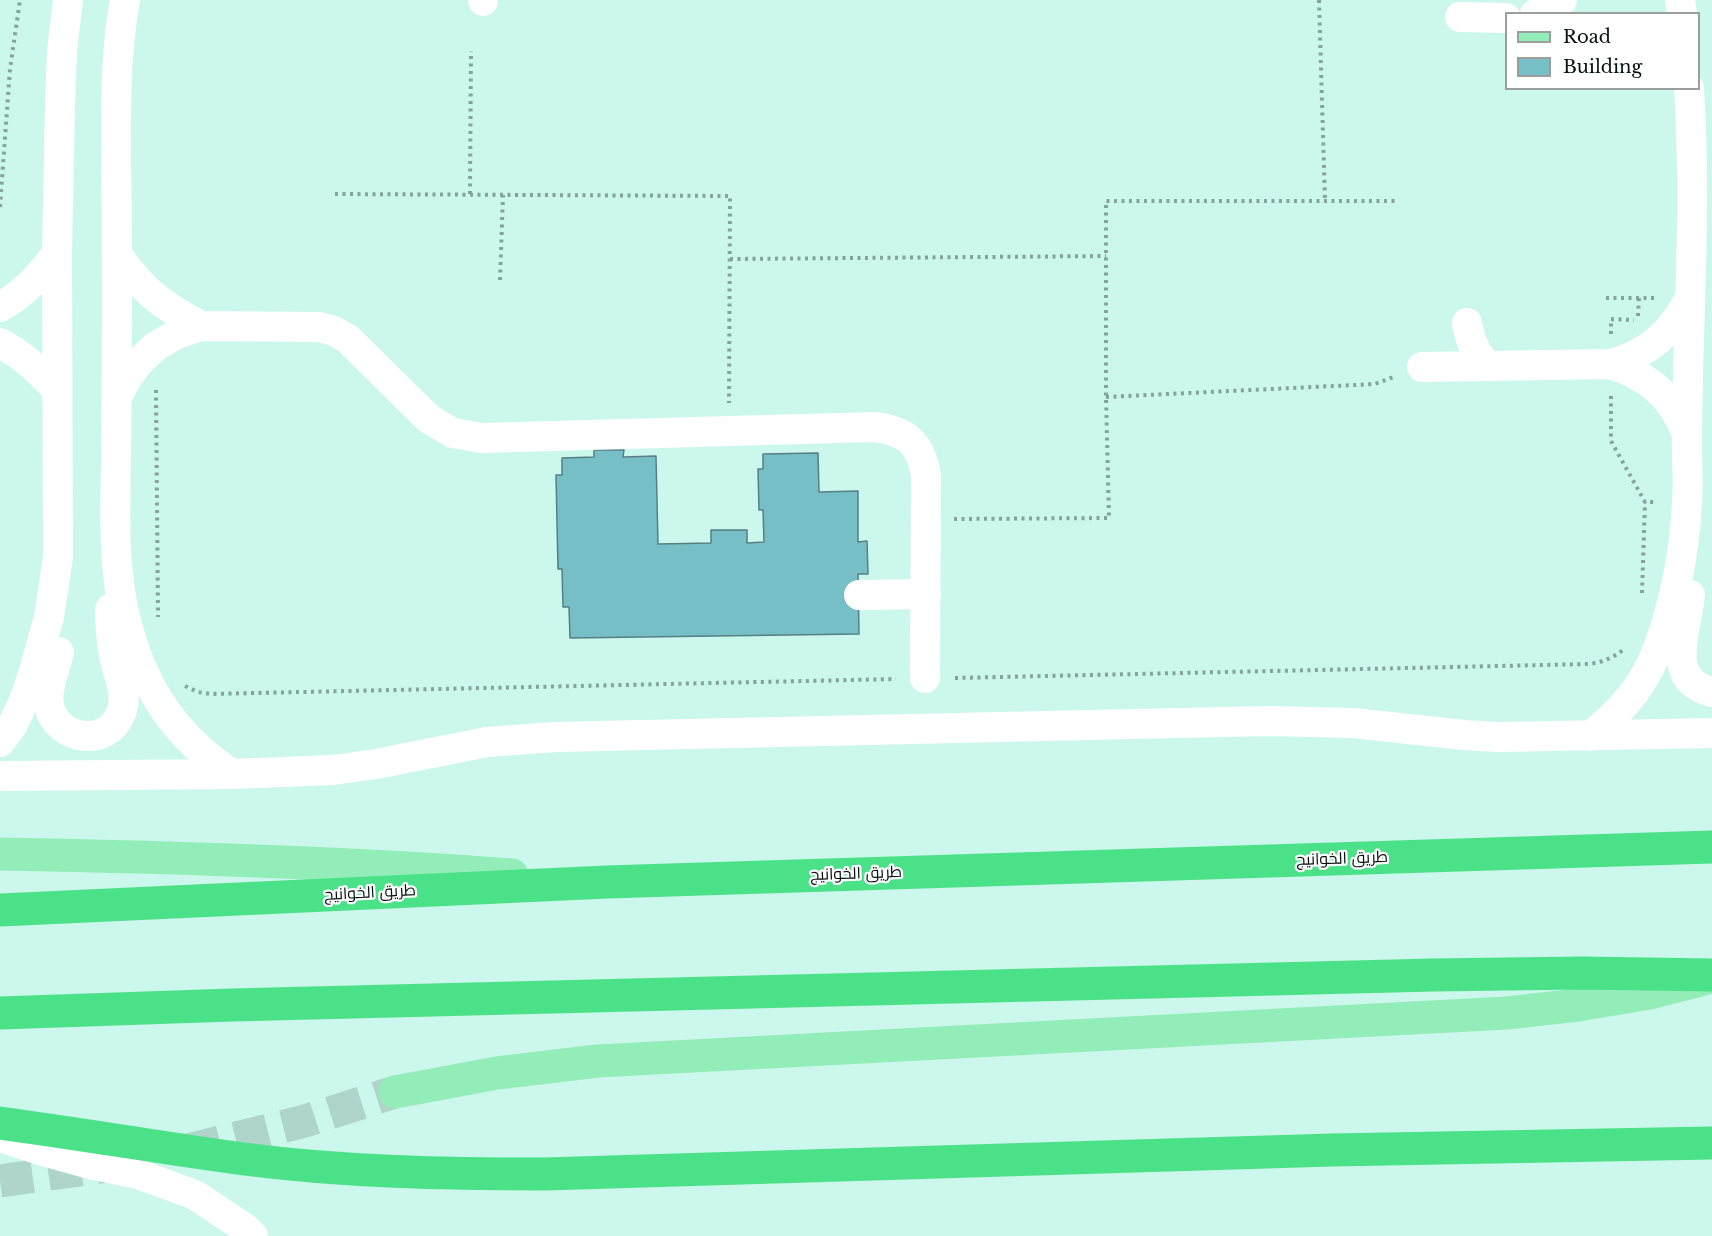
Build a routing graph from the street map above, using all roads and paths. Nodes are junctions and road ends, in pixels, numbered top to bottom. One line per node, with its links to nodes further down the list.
1 (20, 0): 16 (path)
2 (68, 0): 17 (street)
3 (125, 0): 18 (street)
4 (1319, 0): 14 (path)
5 (1562, 0): 6 (street)
6 (1539, 12)
7 (1460, 17): 8 (street)
8 (1505, 18)
9 (471, 51): 12 (path)
10 (1689, 90): 24 (street)
11 (335, 194): 12 (path)
12 (470, 194): 13 (path)
13 (502, 195): 20 (path); 21 (path)
14 (1325, 201): 15 (path); 19 (path)
15 (1396, 201)
16 (0, 207)
17 (57, 253): 25 (street); 33 (street)
18 (117, 254): 27 (street); 34 (street)
19 (1106, 256): 20 (path); 35 (path)
20 (730, 259): 36 (path)
21 (500, 280)
22 (1606, 298): 23 (path)
23 (1639, 298): 24 (path); 30 (path)
24 (1690, 298): 30 (street); 37 (street)
25 (0, 307)
26 (1467, 323): 31 (street)
27 (201, 326): 29 (street); 36 (street)
28 (0, 343): 33 (street)
29 (156, 346): 34 (street); 46 (path)
30 (1611, 364): 31 (street); 37 (street); 38 (path)
31 (1488, 366): 32 (street)
32 (1422, 367): 35 (path)
33 (57, 390): 41 (street)
34 (117, 397): 42 (street)
35 (1106, 397): 40 (path)
36 (729, 431): 40 (street)
37 (1687, 434): 39 (street)
38 (1645, 502): 39 (path); 43 (path)
39 (1687, 503): 50 (street); 52 (street)
40 (926, 519): 44 (street)
41 (58, 557): 42 (street); 53 (street)
42 (115, 557): 54 (street)
43 (1642, 601)
44 (926, 603): 45 (street); 48 (street)
45 (859, 604)
46 (158, 627)
47 (1627, 647): 48 (path)
48 (925, 678): 49 (path)
49 (181, 684)
50 (1712, 692)
51 (1712, 733): 52 (street)
52 (1590, 736): 54 (street)
53 (0, 742)
54 (232, 774): 55 (street)
55 (0, 776)
56 (1712, 847): 58 (highway, طريق الخوانيج)
57 (0, 854): 58 (main road)
58 (607, 882): 59 (highway, طريق الخوانيج)
59 (0, 910)
60 (1712, 976): 61 (highway); 62 (main road)
61 (0, 1013)
62 (395, 1092)
63 (0, 1123): 65 (highway)
64 (0, 1137): 66 (street)
65 (1712, 1143)
66 (253, 1236)

